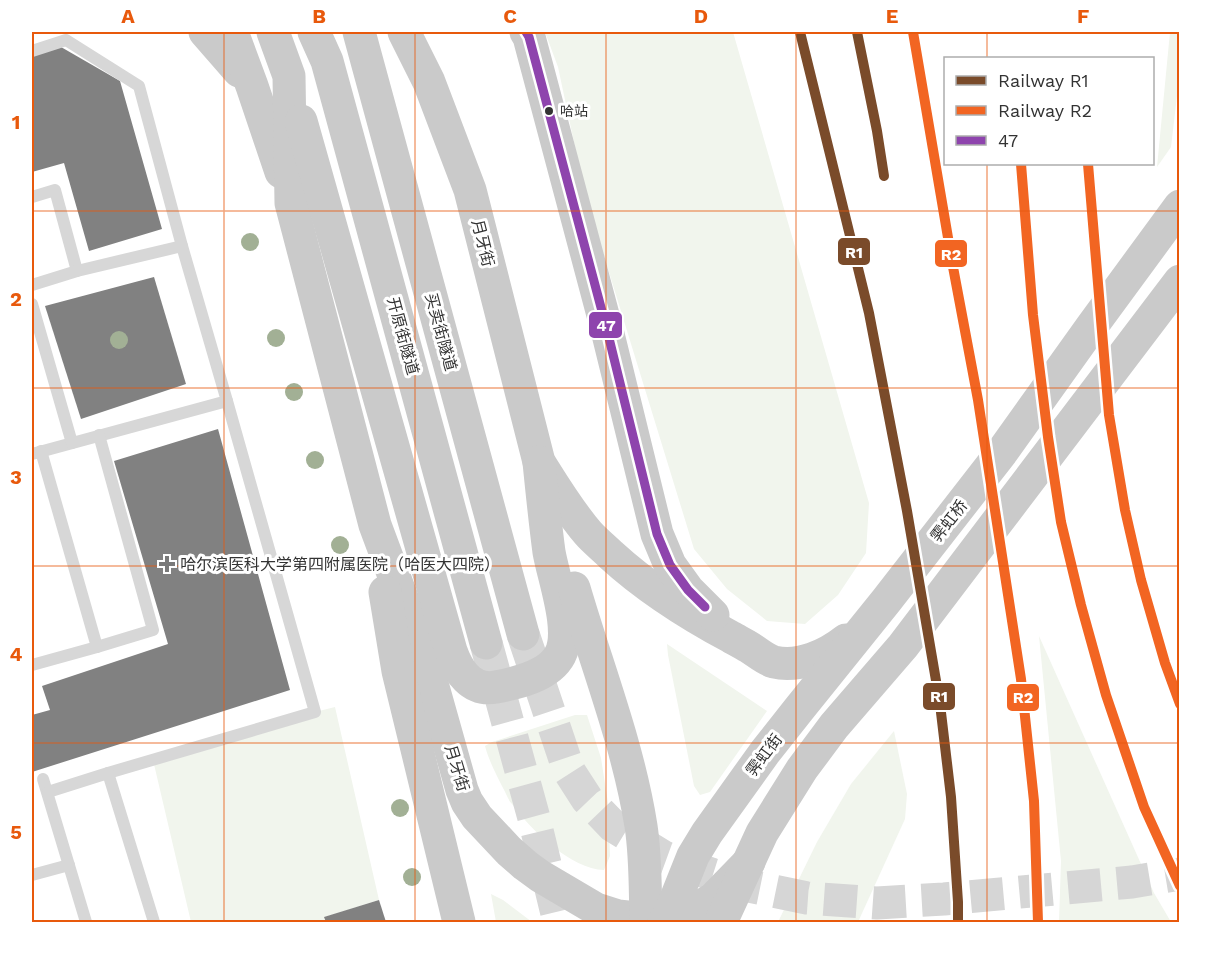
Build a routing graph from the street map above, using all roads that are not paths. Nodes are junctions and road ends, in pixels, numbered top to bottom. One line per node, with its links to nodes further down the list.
1 (205, 32): 10 (main road)
2 (232, 32): 10 (main road, 月牙街)
3 (273, 32): 9 (main road, 月牙街)
4 (314, 32): 27 (main road, 开原街隧道)
5 (359, 32): 26 (main road, 买卖街隧道)
6 (404, 32): 23 (main road, 月牙街)
7 (526, 32): 28 (main road)
8 (32, 51): 14 (lane)
9 (289, 76): 12 (main road, 月牙街); 23 (main road)
10 (252, 86): 12 (main road, 月牙街)
11 (32, 197): 15 (lane)
12 (291, 203): 24 (main road, 月牙街)
13 (1179, 206): 25 (main road, 霁虹桥)
14 (182, 246): 15 (lane); 19 (lane)
15 (77, 271): 17 (lane)
16 (1179, 281): 34 (main road)
17 (32, 285)
18 (32, 304): 21 (lane)
19 (227, 401): 20 (lane); 31 (lane)
20 (99, 435): 21 (lane); 29 (lane)
21 (72, 443): 22 (lane)
22 (36, 453): 29 (lane)
23 (539, 462): 28 (main road, 月牙街); 37 (main road, 月牙街)
24 (375, 525): 37 (main road, 月牙街); 40 (main road, 月牙街)
25 (876, 613): 28 (main road, 月牙街); 37 (main road, 霁虹街)
26 (523, 634)
27 (486, 643)
28 (748, 646)
29 (97, 647): 30 (lane)
30 (32, 665)
31 (108, 773): 33 (lane); 39 (lane)
32 (43, 779): 33 (lane)
33 (48, 792): 35 (lane)
34 (749, 862): 37 (main road, 月牙街); 41 (main road)
35 (69, 865): 36 (lane); 38 (lane)
36 (32, 875)
37 (655, 921)
38 (86, 922)
39 (154, 922)
40 (459, 922)
41 (722, 922)

